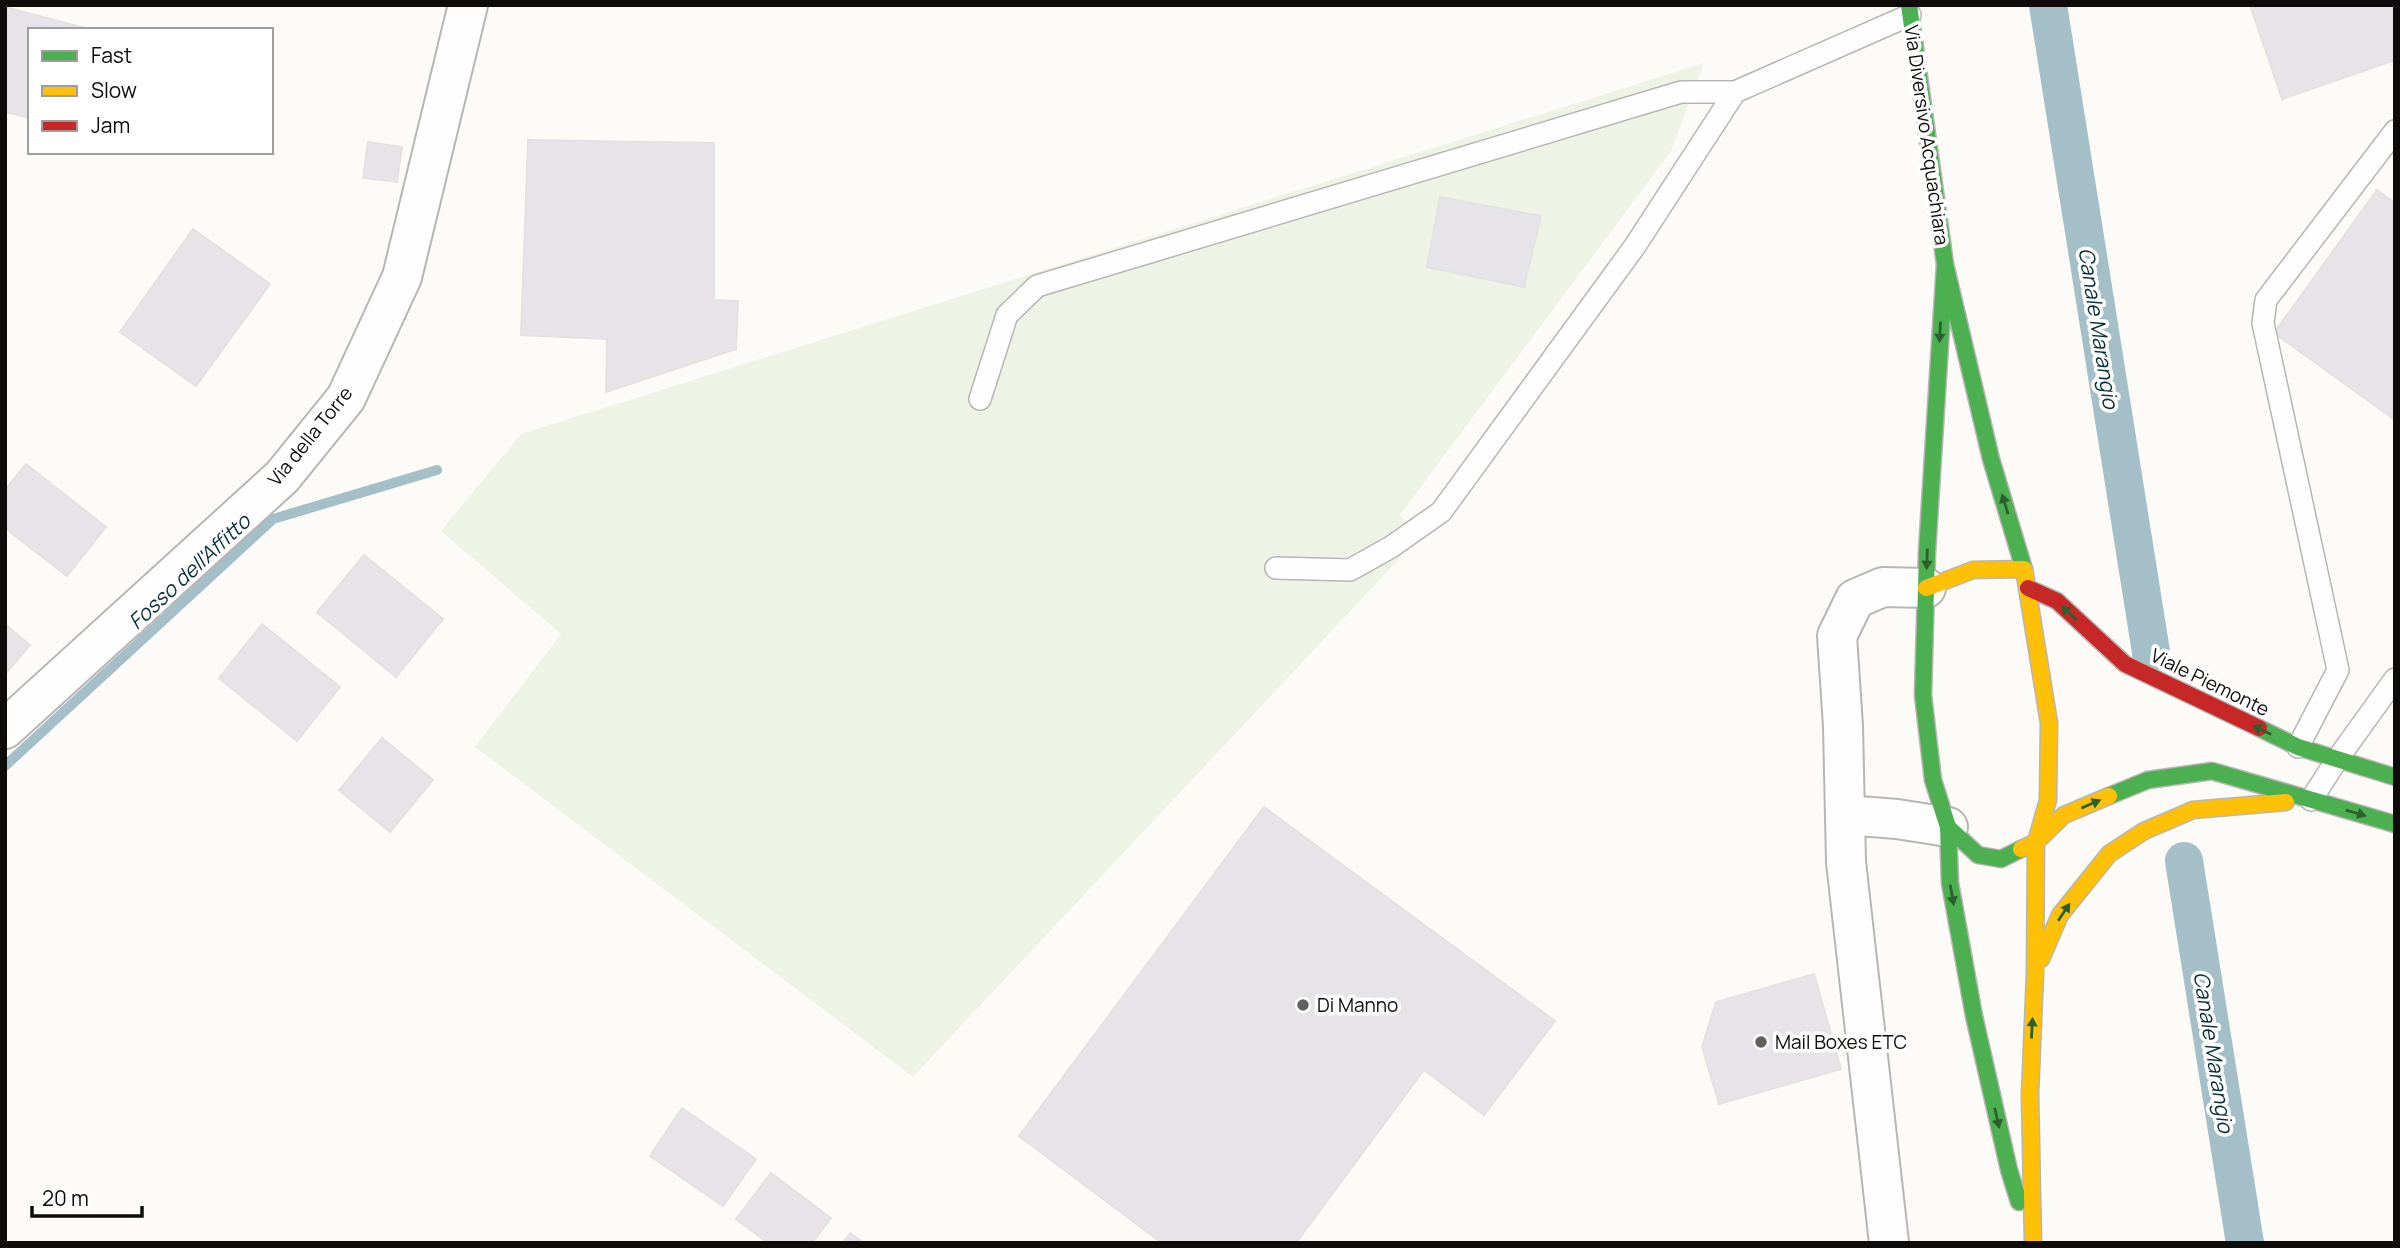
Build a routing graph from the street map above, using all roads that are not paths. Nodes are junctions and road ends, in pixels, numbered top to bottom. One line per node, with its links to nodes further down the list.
1 (468, 5): 12 (street, Via della Torre)
2 (1909, 10): 3 (lane); 5 (main road, Via Diversivo Acquachiara)
3 (1735, 92): 6 (lane); 7 (lane)
4 (2395, 131): 13 (lane)
5 (1945, 264): 8 (main road, one-way to 5); 10 (main road, one-way to 10)
6 (980, 399)
7 (1276, 568)
8 (2024, 569): 9 (main road); 10 (main road)
9 (2028, 588): 13 (main road, Viale Piemonte, one-way to 9); 20 (main road)
10 (1926, 589): 17 (street); 19 (main road)
11 (2395, 679): 14 (lane)
12 (5, 729)
13 (2298, 747): 14 (main road, Viale Piemonte)
14 (2336, 761): 15 (main road, Viale Piemonte); 16 (lane)
15 (2395, 777)
16 (2311, 800): 18 (main road, one-way to 18); 20 (main road, one-way to 16); 21 (main road, one-way to 16)
17 (1846, 815): 19 (street); 22 (street)
18 (2395, 824)
19 (1948, 827): 20 (main road); 23 (main road, one-way to 23)
20 (2036, 842): 21 (main road)
21 (2035, 974): 23 (main road, one-way to 21)
22 (1889, 1243)
23 (2032, 1243)

